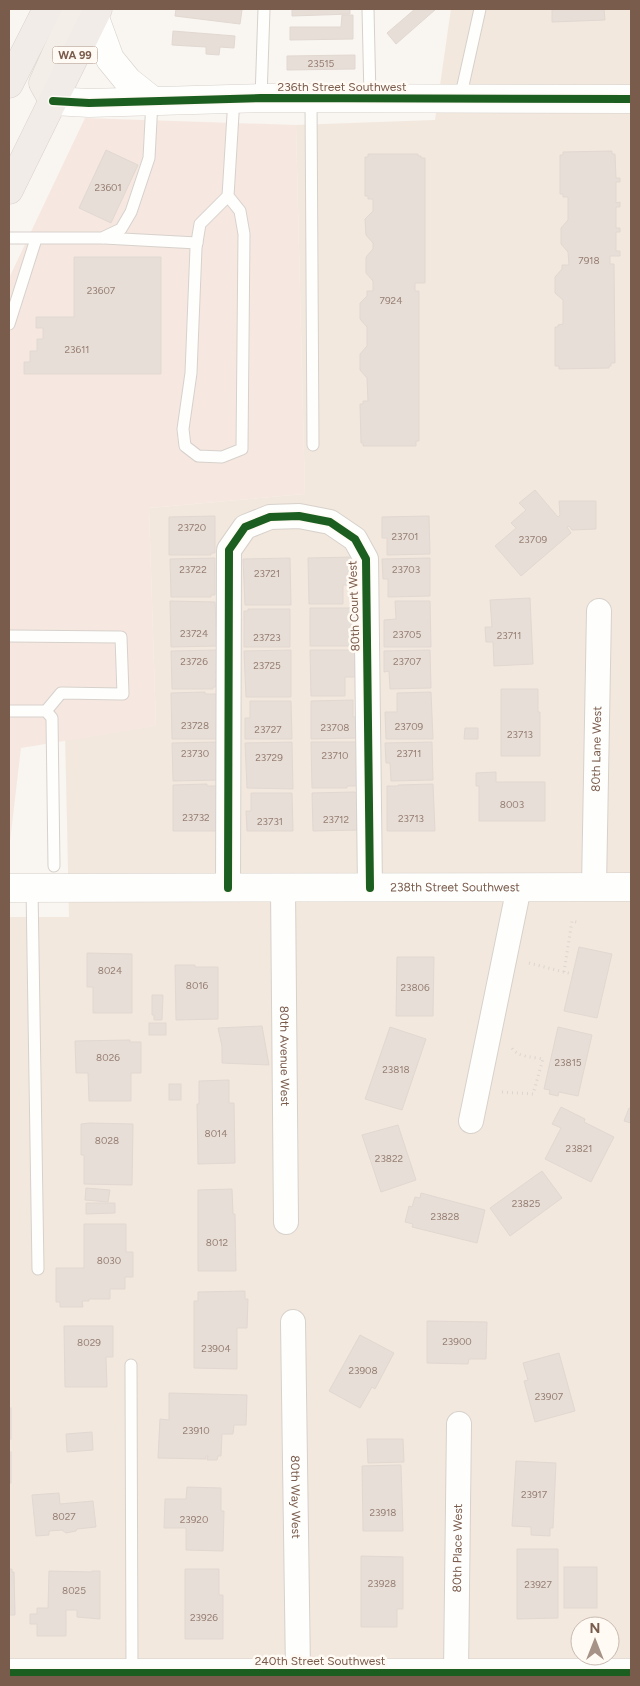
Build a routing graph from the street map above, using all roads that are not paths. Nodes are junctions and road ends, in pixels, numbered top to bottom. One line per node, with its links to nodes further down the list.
1 (47, 9): 6 (highway)
2 (264, 9): 9 (lane)
3 (368, 9): 11 (lane)
4 (480, 9): 12 (lane)
5 (89, 11): 14 (street); 15 (highway, WA 99)
6 (15, 66): 7 (highway)
7 (9, 84)
8 (234, 98): 9 (street, 236th Street Southwest); 14 (street, 236th Street Southwest); 17 (lane)
9 (261, 98): 10 (street, 236th Street Southwest)
10 (311, 98): 11 (street, 236th Street Southwest); 23 (lane)
11 (370, 98): 12 (street, 236th Street Southwest)
12 (460, 99): 13 (street, 236th Street Southwest)
13 (631, 99)
14 (152, 100): 15 (street, 236th Street Southwest); 19 (lane)
15 (53, 101): 16 (highway, WA 99)
16 (9, 190)
17 (228, 196): 21 (lane); 21 (lane)
18 (9, 238): 20 (lane)
19 (102, 238): 20 (lane); 21 (lane)
20 (36, 239): 22 (lane)
21 (197, 243)
22 (9, 324)
23 (313, 445)
24 (599, 611): 30 (street, 80th Lane West)
25 (9, 636): 27 (lane)
26 (9, 711): 27 (lane)
27 (46, 711): 28 (lane)
28 (54, 866)
29 (519, 887): 30 (street, 238th Street Southwest); 35 (street, 238th Street Southwest); 36 (street)
30 (594, 887): 31 (street, 238th Street Southwest)
31 (631, 887)
32 (20, 888): 33 (street, 238th Street Southwest); 38 (lane)
33 (228, 888): 34 (street, 238th Street Southwest); 35 (street, 80th Court West)
34 (283, 888): 35 (street, 238th Street Southwest); 37 (street, 80th Avenue West)
35 (370, 888)
36 (471, 1122)
37 (286, 1222)
38 (38, 1269)
39 (293, 1322): 42 (street, 80th Way West)
40 (131, 1365): 45 (lane)
41 (459, 1424): 43 (street, 80th Place West)
42 (298, 1672): 45 (street, 240th Street Southwest); 47 (street, 240th Street Southwest)
43 (456, 1672): 46 (street, 240th Street Southwest); 47 (street, 240th Street Southwest)
44 (9, 1673): 45 (street, 240th Street Southwest)
45 (132, 1673)
46 (631, 1673)
47 (373, 1675)

